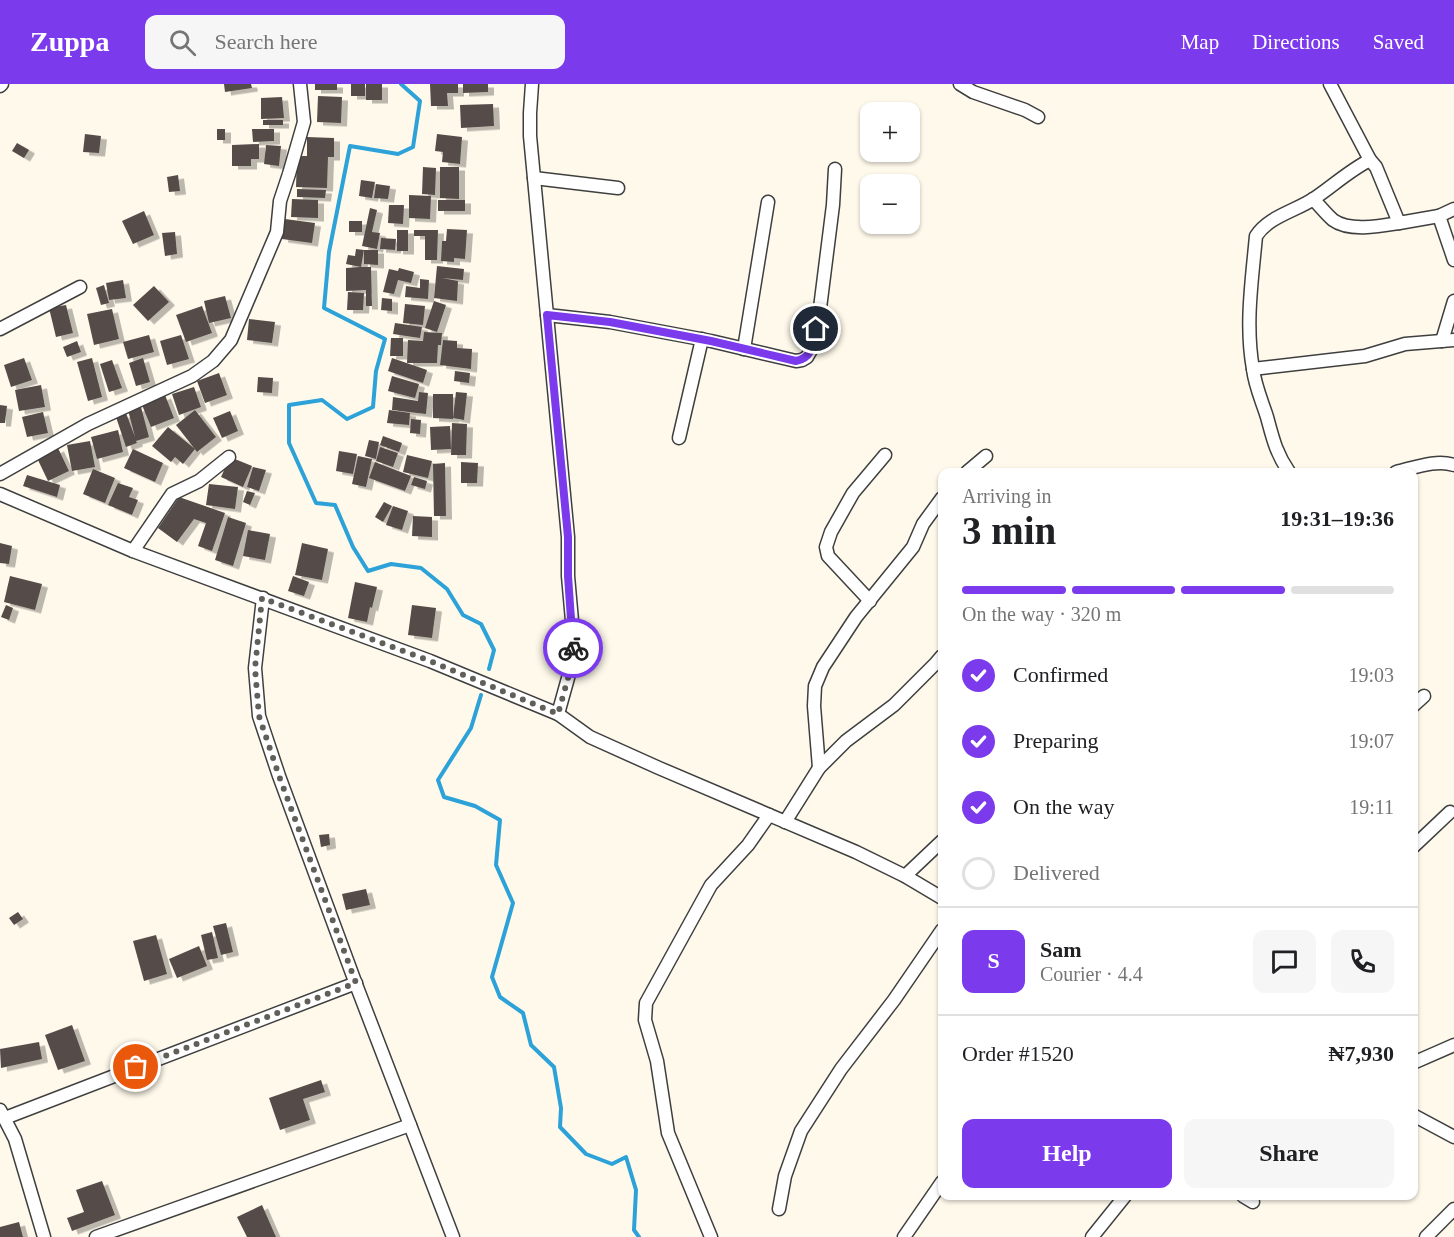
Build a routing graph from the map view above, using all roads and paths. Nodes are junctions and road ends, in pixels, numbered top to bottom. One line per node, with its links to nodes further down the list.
1 (300, 84): 32 (street)
2 (532, 84): 8 (street)
3 (960, 84): 5 (street)
4 (1330, 84): 6 (street)
5 (1038, 117)
6 (1370, 160): 10 (street); 14 (street)
7 (835, 169): 22 (street)
8 (534, 178): 9 (street); 18 (street)
9 (618, 188)
10 (1313, 199): 14 (street); 23 (street)
11 (768, 202): 22 (street)
12 (1454, 209): 13 (street)
13 (1439, 216): 14 (street); 15 (street)
14 (1399, 223)
15 (1454, 260)
16 (80, 286): 19 (street)
17 (1454, 301): 21 (street)
18 (547, 315): 20 (street); 41 (street)
19 (0, 329)
20 (702, 339): 22 (street); 24 (street)
21 (1448, 341): 23 (street)
22 (744, 349)
23 (1252, 369): 30 (street)
24 (679, 438)
25 (885, 456): 37 (street)
26 (986, 456): 29 (street)
27 (229, 458): 35 (street)
28 (1454, 465): 31 (street)
29 (972, 468)
30 (1286, 468)
31 (1414, 468)
32 (0, 474)
33 (0, 494): 35 (street)
34 (938, 503): 37 (street)
35 (133, 550): 36 (street)
36 (262, 598): 41 (street); 51 (street)
37 (870, 601): 42 (street)
38 (938, 661): 42 (street)
39 (1424, 696): 40 (street)
40 (1418, 701)
41 (558, 714): 44 (street)
42 (819, 768): 45 (street)
43 (1450, 812): 46 (street)
44 (769, 815): 45 (street); 65 (street)
45 (785, 822): 48 (street)
46 (1418, 842)
47 (938, 845): 48 (street)
48 (904, 876): 49 (street)
49 (938, 896)
50 (938, 936): 60 (street)
51 (356, 983): 54 (street); 56 (street)
52 (1454, 1045): 53 (street)
53 (1418, 1061)
54 (2, 1114): 62 (street)
55 (1418, 1118): 57 (street)
56 (410, 1125): 63 (street); 64 (street)
57 (1454, 1137)
58 (938, 1188): 66 (street)
59 (1122, 1200): 67 (street)
60 (779, 1209)
61 (1454, 1209): 68 (street)
62 (44, 1237)
63 (96, 1237)
64 (453, 1237)
65 (711, 1237)
66 (904, 1237)
67 (1092, 1237)
68 (1426, 1237)

